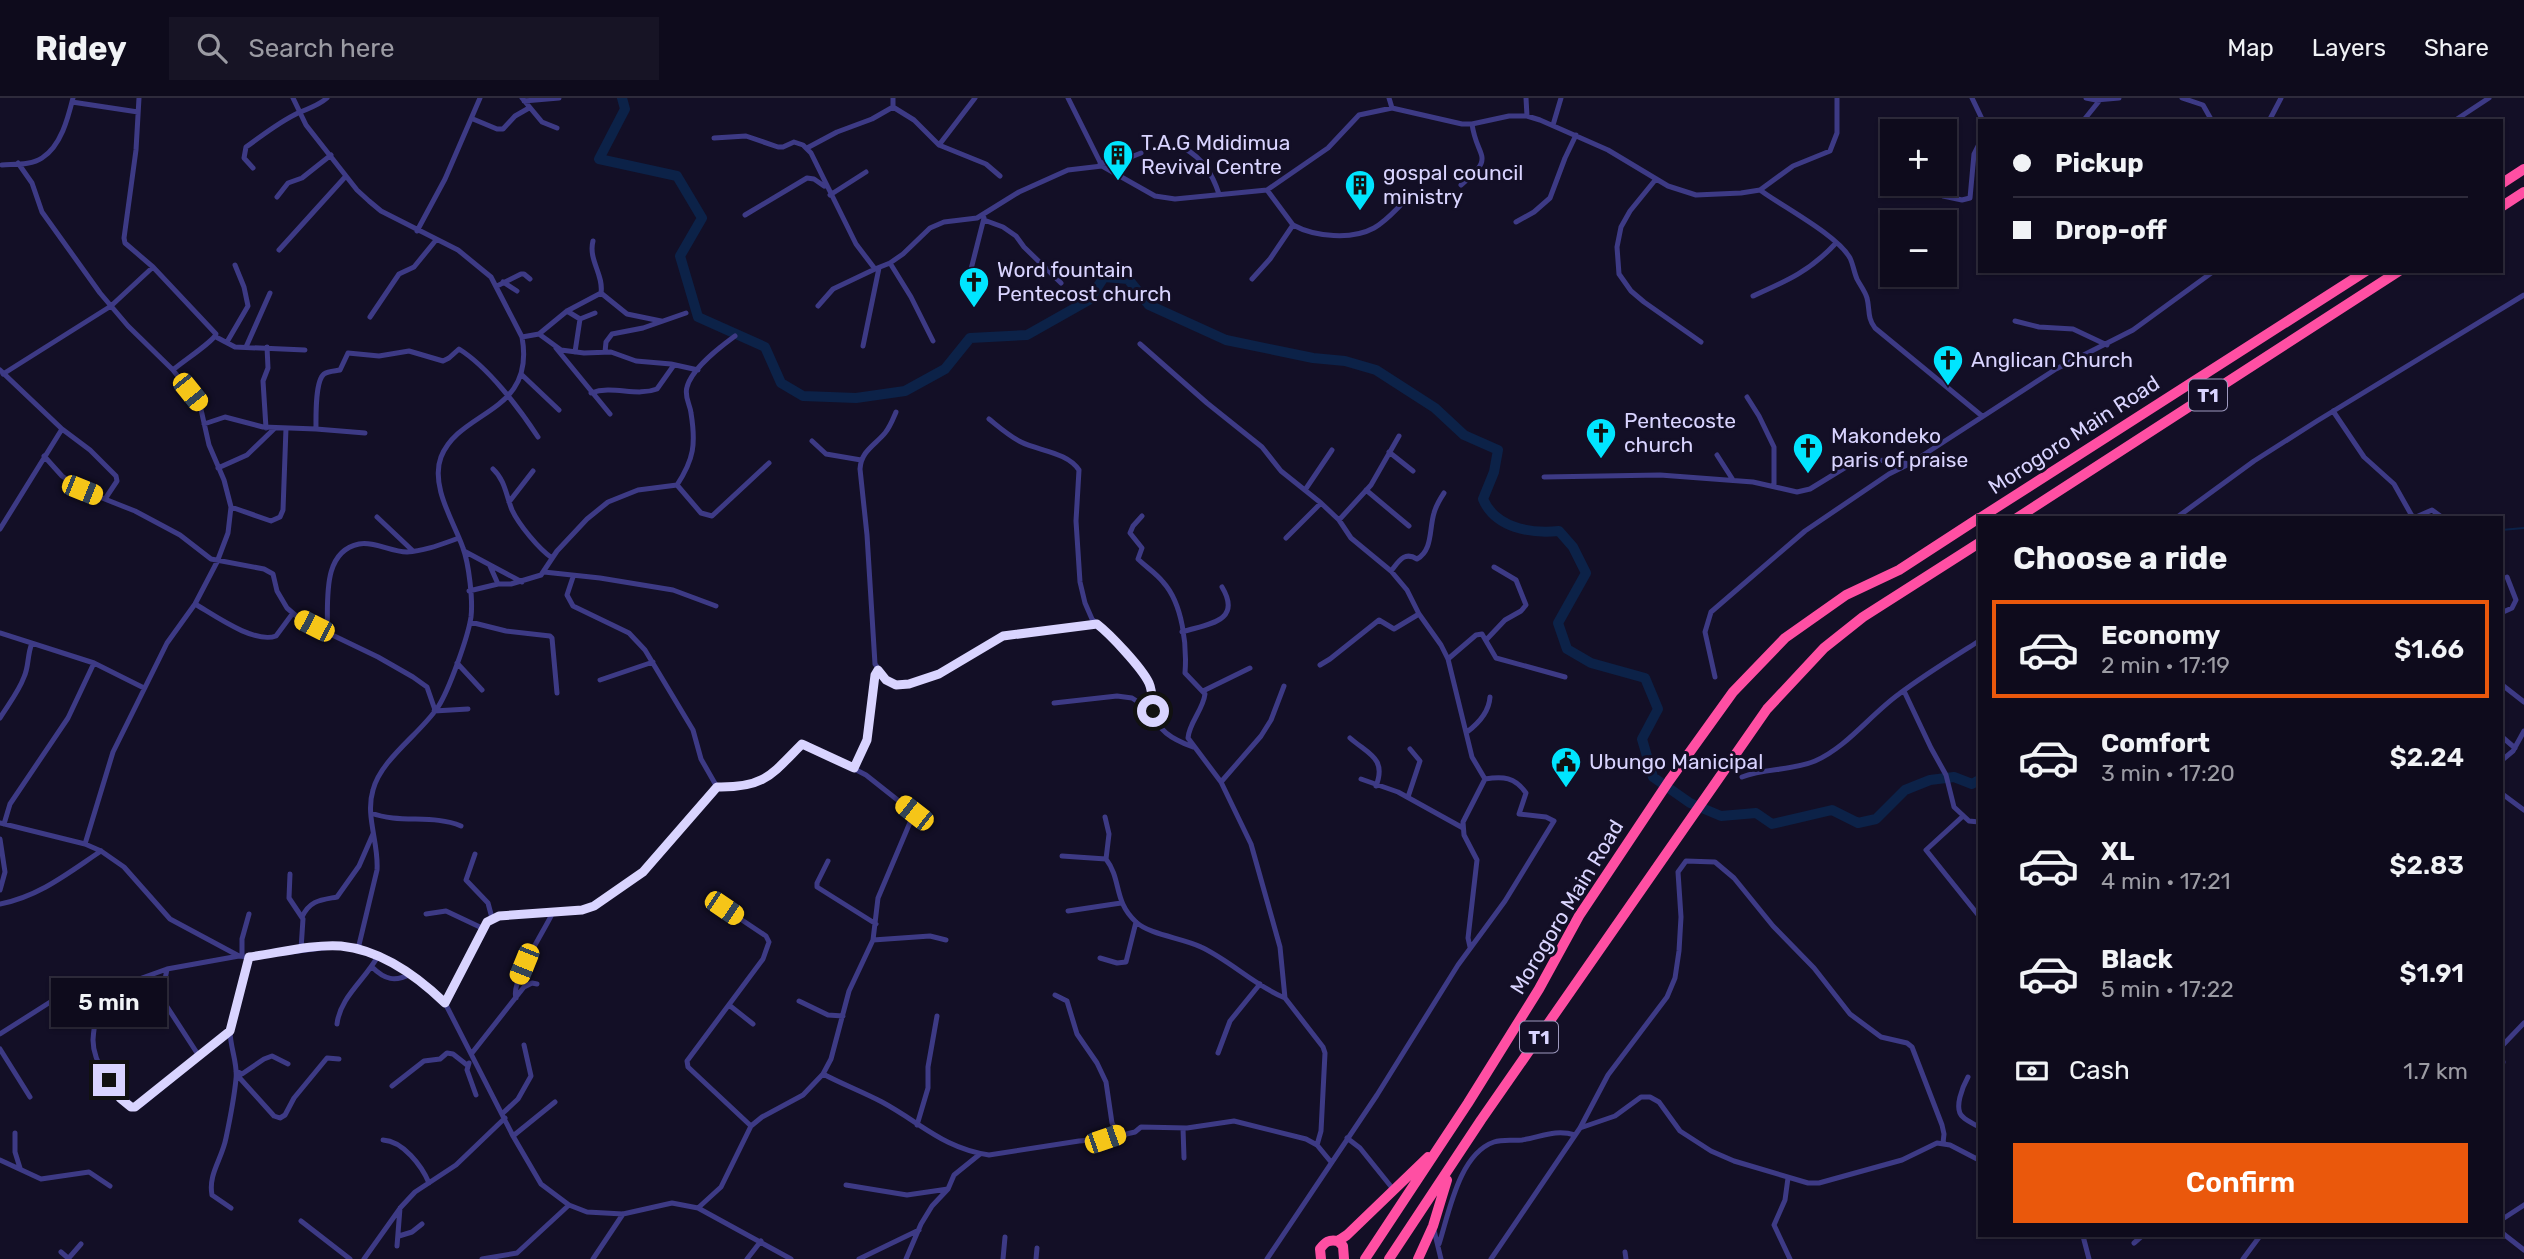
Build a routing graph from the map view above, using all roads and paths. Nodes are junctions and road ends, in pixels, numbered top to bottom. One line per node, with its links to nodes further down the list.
1 (139, 98): 25 (street)
2 (293, 98): 26 (street)
3 (327, 98): 26 (street)
4 (480, 98): 28 (street)
5 (559, 98): 19 (street)
6 (893, 98): 22 (street)
7 (975, 98): 39 (street)
8 (1068, 98): 47 (street)
9 (1389, 98): 24 (street)
10 (1525, 98): 27 (street)
11 (1561, 98): 35 (street)
12 (1837, 98): 58 (street)
13 (1972, 98): 29 (street)
14 (2086, 98): 21 (street)
15 (2116, 98): 21 (street)
16 (2182, 98): 31 (street)
17 (2281, 98): 32 (street)
18 (2489, 98): 33 (street)
19 (523, 99): 23 (street)
20 (72, 100): 25 (street); 45 (street)
21 (2100, 100): 30 (street)
22 (893, 107): 39 (street); 41 (street)
23 (529, 108): 28 (street); 36 (street)
24 (1392, 108): 34 (street); 57 (street)
25 (138, 112): 77 (street)
26 (299, 112): 44 (street); 48 (street)
27 (1527, 116): 34 (street); 35 (street)
28 (473, 119): 70 (street)
29 (1982, 119)
30 (2085, 119)
31 (2211, 119)
32 (2270, 119)
33 (2457, 119)
34 (1472, 124): 55 (street)
35 (1553, 125): 37 (street)
36 (557, 128)
37 (1576, 135): 53 (street); 68 (street)
38 (714, 138): 41 (street)
39 (939, 145): 52 (street)
40 (1978, 146): 62 (street)
41 (807, 148): 56 (street)
42 (1184, 148): 60 (street)
43 (1141, 153): 47 (street)
44 (331, 155): 51 (street); 63 (street)
45 (18, 163): 46 (street); 92 (street)
46 (2, 165)
47 (1101, 165): 60 (street); 67 (street)
48 (253, 168)
49 (2524, 169): 54 (highway)
50 (866, 172): 61 (street)
51 (346, 176): 70 (street); 74 (street)
52 (1000, 176)
53 (1656, 179): 58 (street); 107 (street)
54 (2503, 183)
55 (1461, 185)
56 (826, 187): 61 (street); 66 (street)
57 (1267, 190): 60 (street); 69 (street)
58 (1760, 190): 73 (street)
59 (2524, 192): 65 (highway)
60 (1219, 194)
61 (830, 195): 78 (street)
62 (1943, 196)
63 (277, 197)
64 (1408, 198): 69 (street)
65 (2503, 206)
66 (745, 215)
67 (984, 217): 75 (street); 84 (street); 86 (street)
68 (1516, 222)
69 (1293, 225): 83 (street)
70 (417, 230): 71 (street)
71 (436, 240): 85 (street); 97 (street)
72 (593, 241): 89 (street)
73 (1836, 243): 91 (street); 129 (street)
74 (279, 250)
75 (890, 263): 78 (street); 105 (street)
76 (235, 265): 106 (street)
77 (153, 267): 92 (street); 103 (street)
78 (877, 269): 93 (street); 110 (street)
79 (2211, 273): 109 (street)
80 (2363, 273): 164 (highway, Morogoro Main Road / T1)
81 (2396, 273): 165 (highway, Morogoro Main Road / T1)
82 (530, 279): 85 (street)
83 (1252, 279)
84 (1061, 283)
85 (500, 284): 87 (street); 104 (street)
86 (966, 289)
87 (517, 291)
88 (270, 293): 111 (street)
89 (601, 293): 94 (street); 99 (street)
90 (2524, 295): 126 (street)
91 (1753, 296)
92 (111, 306): 118 (street); 120 (street)
93 (818, 306)
94 (567, 311): 98 (street); 101 (street)
95 (595, 313): 98 (street)
96 (686, 313): 99 (street)
97 (370, 317)
98 (580, 319): 115 (street)
99 (661, 321): 116 (street)
100 (2015, 321): 109 (street)
101 (539, 334): 104 (street); 113 (street)
102 (735, 336): 119 (street)
103 (216, 337): 106 (street); 118 (street)
104 (522, 337): 121 (street)
105 (933, 341)
106 (227, 342): 111 (street)
107 (1701, 342)
108 (1140, 344): 156 (street)
109 (2107, 345): 129 (street)
110 (863, 346)
111 (246, 347): 112 (street)
112 (267, 347): 114 (street); 134 (street)
113 (556, 348): 115 (street); 122 (street)
114 (305, 350)
115 (575, 352): 116 (street)
116 (605, 352): 117 (street)
117 (674, 365): 119 (street); 122 (street)
118 (173, 370): 131 (street)
119 (698, 370): 154 (street)
120 (1, 372): 133 (street)
121 (521, 374): 123 (street); 125 (street)
122 (591, 393): 128 (street)
123 (507, 397): 135 (street); 138 (street); 175 (street)
124 (1747, 397): 155 (street)
125 (559, 410)
126 (2333, 411): 166 (street); 167 (street)
127 (896, 412): 145 (street)
128 (610, 414)
129 (1983, 416): 147 (street)
130 (989, 419): 200 (street)
131 (204, 424): 134 (street); 148 (street)
132 (286, 428): 134 (street); 135 (street); 140 (street)
133 (62, 429): 144 (street); 159 (street)
134 (271, 429): 140 (street); 148 (street)
135 (316, 429): 136 (street)
136 (365, 433)
137 (1399, 436): 142 (street)
138 (538, 437)
139 (812, 441): 145 (street)
140 (286, 443): 162 (street)
141 (1332, 450): 156 (street)
142 (1390, 452): 151 (street); 157 (street)
143 (1717, 455): 153 (street)
144 (44, 456): 159 (street); 174 (street)
145 (861, 460): 213 (street)
146 (769, 463): 154 (street)
147 (1908, 464): 155 (street); 215 (street)
148 (218, 468): 162 (street)
149 (493, 469): 160 (street)
150 (533, 471): 160 (street)
151 (1413, 471)
152 (1544, 477): 153 (street)
153 (1733, 480): 155 (street)
154 (677, 485): 180 (street)
155 (1774, 486)
156 (1305, 490): 161 (street)
157 (1366, 490): 172 (street); 173 (street)
158 (1444, 493): 184 (street)
159 (105, 499): 181 (street)
160 (509, 502): 180 (street)
161 (1321, 503): 172 (street); 176 (street)
162 (231, 508): 181 (street)
163 (1142, 516): 202 (street)
164 (1983, 516)
165 (2020, 516)
166 (2179, 516)
167 (2412, 516)
168 (2418, 516): 169 (street)
169 (2440, 516)
170 (377, 517): 178 (street)
171 (1978, 519): 337 (highway, Morogoro Main Road / T1)
172 (1339, 520): 184 (street)
173 (1409, 526)
174 (0, 529)
175 (459, 538): 178 (street); 179 (street)
176 (1286, 538)
177 (1978, 544): 339 (highway, T1)
178 (413, 551): 203 (street)
179 (464, 551): 182 (street); 191 (street)
180 (552, 558): 185 (street)
181 (217, 562): 193 (street); 197 (street)
182 (490, 566): 188 (street); 189 (street)
183 (1494, 567): 204 (street)
184 (1391, 570): 198 (street)
185 (544, 572): 186 (street); 188 (street)
186 (573, 577): 195 (street); 208 (street)
187 (2507, 578): 194 (street)
188 (522, 582): 189 (street)
189 (498, 584): 191 (street)
190 (1222, 587): 202 (street)
191 (469, 591): 199 (street)
192 (2524, 602): 194 (street)
193 (195, 604): 197 (street); 219 (street)
194 (2515, 604): 196 (street)
195 (716, 606)
196 (2503, 612)
197 (293, 614): 203 (street)
198 (1419, 614): 207 (street); 211 (street)
199 (470, 622): 210 (street); 223 (street)
200 (1097, 624): 213 (street); 229 (street)
201 (0, 632): 206 (street)
202 (1182, 632): 221 (street)
203 (327, 633): 228 (street)
204 (1487, 639): 207 (street); 214 (street)
205 (1978, 642): 222 (street)
206 (32, 643): 209 (street); 230 (street)
207 (1448, 659): 232 (street)
208 (653, 662): 216 (street); 245 (street)
209 (94, 663): 219 (street); 253 (street)
210 (457, 663): 220 (street); 228 (street)
211 (1320, 665)
212 (1250, 668): 221 (street)
213 (878, 670): 239 (street)
214 (1565, 677)
215 (1715, 677)
216 (600, 680)
217 (1284, 686): 243 (street)
218 (2503, 686): 225 (street)
219 (144, 688): 258 (street)
220 (482, 690)
221 (1203, 691): 235 (street)
222 (1904, 691): 240 (street); 251 (street)
223 (557, 693)
224 (1490, 697): 232 (street)
225 (2524, 702)
226 (1054, 703): 229 (street)
227 (468, 709): 228 (street)
228 (435, 711): 249 (street)
229 (1153, 711): 235 (street)
230 (0, 718)
231 (2524, 731): 236 (street)
232 (1467, 732): 242 (street)
233 (2503, 737): 236 (street)
234 (1350, 738): 244 (street)
235 (1193, 747): 243 (street)
236 (2518, 748): 238 (street)
237 (1410, 749): 247 (street)
238 (2503, 759)
239 (854, 768): 245 (street); 277 (street)
240 (1742, 777)
241 (1361, 779): 244 (street)
242 (1485, 779): 255 (street); 281 (street)
243 (1221, 782): 296 (street)
244 (1376, 786): 247 (street)
245 (717, 787): 270 (street)
246 (2503, 794): 248 (street)
247 (1408, 797): 255 (street)
248 (2524, 810)
249 (371, 813): 254 (street); 256 (street)
250 (1105, 817): 262 (street)
251 (1962, 817): 252 (street); 273 (street)
252 (1978, 822)
253 (2, 823): 258 (street)
254 (461, 827)
255 (1463, 828): 281 (street)
256 (374, 833): 274 (street); 283 (street)
257 (0, 839): 265 (street)
258 (85, 844): 259 (street)
259 (101, 851): 267 (street); 284 (street)
260 (475, 854): 275 (street)
261 (1062, 856): 262 (street)
262 (1106, 859): 266 (street)
263 (828, 861): 277 (street)
264 (290, 874): 274 (street)
265 (0, 890)
266 (1121, 903): 269 (street); 276 (street)
267 (0, 904)
268 (724, 908): 299 (street)
269 (1068, 911)
270 (553, 912): 275 (street); 295 (street)
271 (249, 914): 284 (street)
272 (426, 914): 278 (street)
273 (1978, 915)
274 (302, 916): 282 (street)
275 (492, 918): 278 (street)
276 (1136, 922): 287 (street); 291 (street)
277 (876, 924): 279 (street)
278 (482, 928): 298 (street)
279 (873, 940): 280 (street); 300 (street)
280 (946, 940)
281 (1470, 947): 333 (street)
282 (302, 949): 283 (street); 286 (street)
283 (358, 949): 285 (street)
284 (241, 956): 286 (street); 289 (street)
285 (378, 956): 288 (street); 290 (street)
286 (249, 957): 305 (street)
287 (1100, 958)
288 (372, 967): 290 (street); 303 (street)
289 (167, 970): 294 (street); 311 (street)
290 (411, 974): 298 (street)
291 (1260, 984): 296 (street); 310 (street)
292 (537, 985): 295 (street)
293 (1055, 995): 330 (street)
294 (89, 997): 306 (street); 311 (street)
295 (516, 998): 312 (street)
296 (1285, 998): 336 (street)
297 (799, 1002): 300 (street)
298 (445, 1003): 312 (street)
299 (729, 1005): 304 (street); 325 (street)
300 (843, 1016): 317 (street)
301 (937, 1016): 324 (street)
302 (2524, 1023): 308 (street)
303 (337, 1024)
304 (753, 1024)
305 (230, 1031): 311 (street); 316 (street)
306 (0, 1034)
307 (524, 1045): 323 (street)
308 (2503, 1045)
309 (0, 1049): 321 (street)
310 (1219, 1054)
311 (199, 1056)
312 (473, 1056): 315 (street); 323 (street)
313 (339, 1059): 316 (street)
314 (288, 1064): 316 (street)
315 (467, 1065): 319 (street); 320 (street)
316 (236, 1073): 354 (street)
317 (823, 1074): 324 (street); 325 (street)
318 (1968, 1077): 326 (street)
319 (392, 1086)
320 (476, 1095)
321 (30, 1097)
322 (555, 1102): 332 (street)
323 (504, 1115): 332 (street); 346 (street)
324 (916, 1125): 338 (street)
325 (751, 1126): 355 (street)
326 (1978, 1126)
327 (1183, 1128): 330 (street); 336 (street); 340 (street)
328 (1580, 1128): 331 (street); 335 (street); 345 (street)
329 (15, 1133): 344 (street)
330 (1119, 1135): 338 (street)
331 (1575, 1135): 372 (street); 395 (street)
332 (513, 1136): 351 (street)
333 (1347, 1138): 343 (street); 350 (street)
334 (383, 1140): 346 (street)
335 (1942, 1143): 342 (street); 345 (street)
336 (1317, 1145): 343 (street)
337 (1439, 1148): 350 (highway); 391 (highway, Morogoro Main Road / T1)
338 (980, 1154): 349 (street)
339 (1457, 1157): 360 (highway); 392 (highway, T1)
340 (1184, 1158)
341 (0, 1160): 344 (street)
342 (1978, 1160)
343 (1331, 1162): 388 (street)
344 (20, 1169): 348 (street)
345 (1788, 1178): 396 (street)
346 (429, 1182): 353 (street)
347 (846, 1185): 349 (street)
348 (110, 1186)
349 (948, 1189): 361 (street)
350 (1393, 1189): 369 (highway)
351 (569, 1205): 356 (street); 380 (street)
352 (2524, 1205): 357 (street)
353 (401, 1207): 363 (street); 379 (street)
354 (231, 1208)
355 (698, 1208): 356 (street); 368 (street)
356 (623, 1214): 381 (street)
357 (2503, 1219)
358 (301, 1221): 378 (street)
359 (422, 1224): 363 (street)
360 (1433, 1226): 372 (street); 393 (highway)
361 (919, 1230): 384 (street); 385 (street)
362 (2503, 1234): 375 (street)
363 (399, 1236): 373 (street)
364 (1005, 1237): 386 (street)
365 (2083, 1237): 397 (street)
366 (2140, 1237): 370 (street)
367 (2259, 1237): 398 (street)
368 (761, 1241): 382 (street); 383 (street)
369 (1338, 1241): 389 (highway); 390 (highway)
370 (2134, 1242)
371 (81, 1244): 377 (street)
372 (1438, 1244): 394 (street)
373 (397, 1246)
374 (1037, 1248): 387 (street)
375 (2524, 1250)
376 (61, 1252): 377 (street)
377 (68, 1259)
378 (350, 1259)
379 (364, 1259)
380 (482, 1259)
381 (593, 1259)
382 (747, 1259)
383 (791, 1259)
384 (859, 1259)
385 (906, 1259)
386 (1003, 1259)
387 (1036, 1259)
388 (1267, 1259)
389 (1321, 1259)
390 (1344, 1259)
391 (1365, 1259)
392 (1389, 1259)
393 (1418, 1259)
394 (1440, 1259)
395 (1491, 1259)
396 (1790, 1259)
397 (2088, 1259)
398 (2243, 1259)

